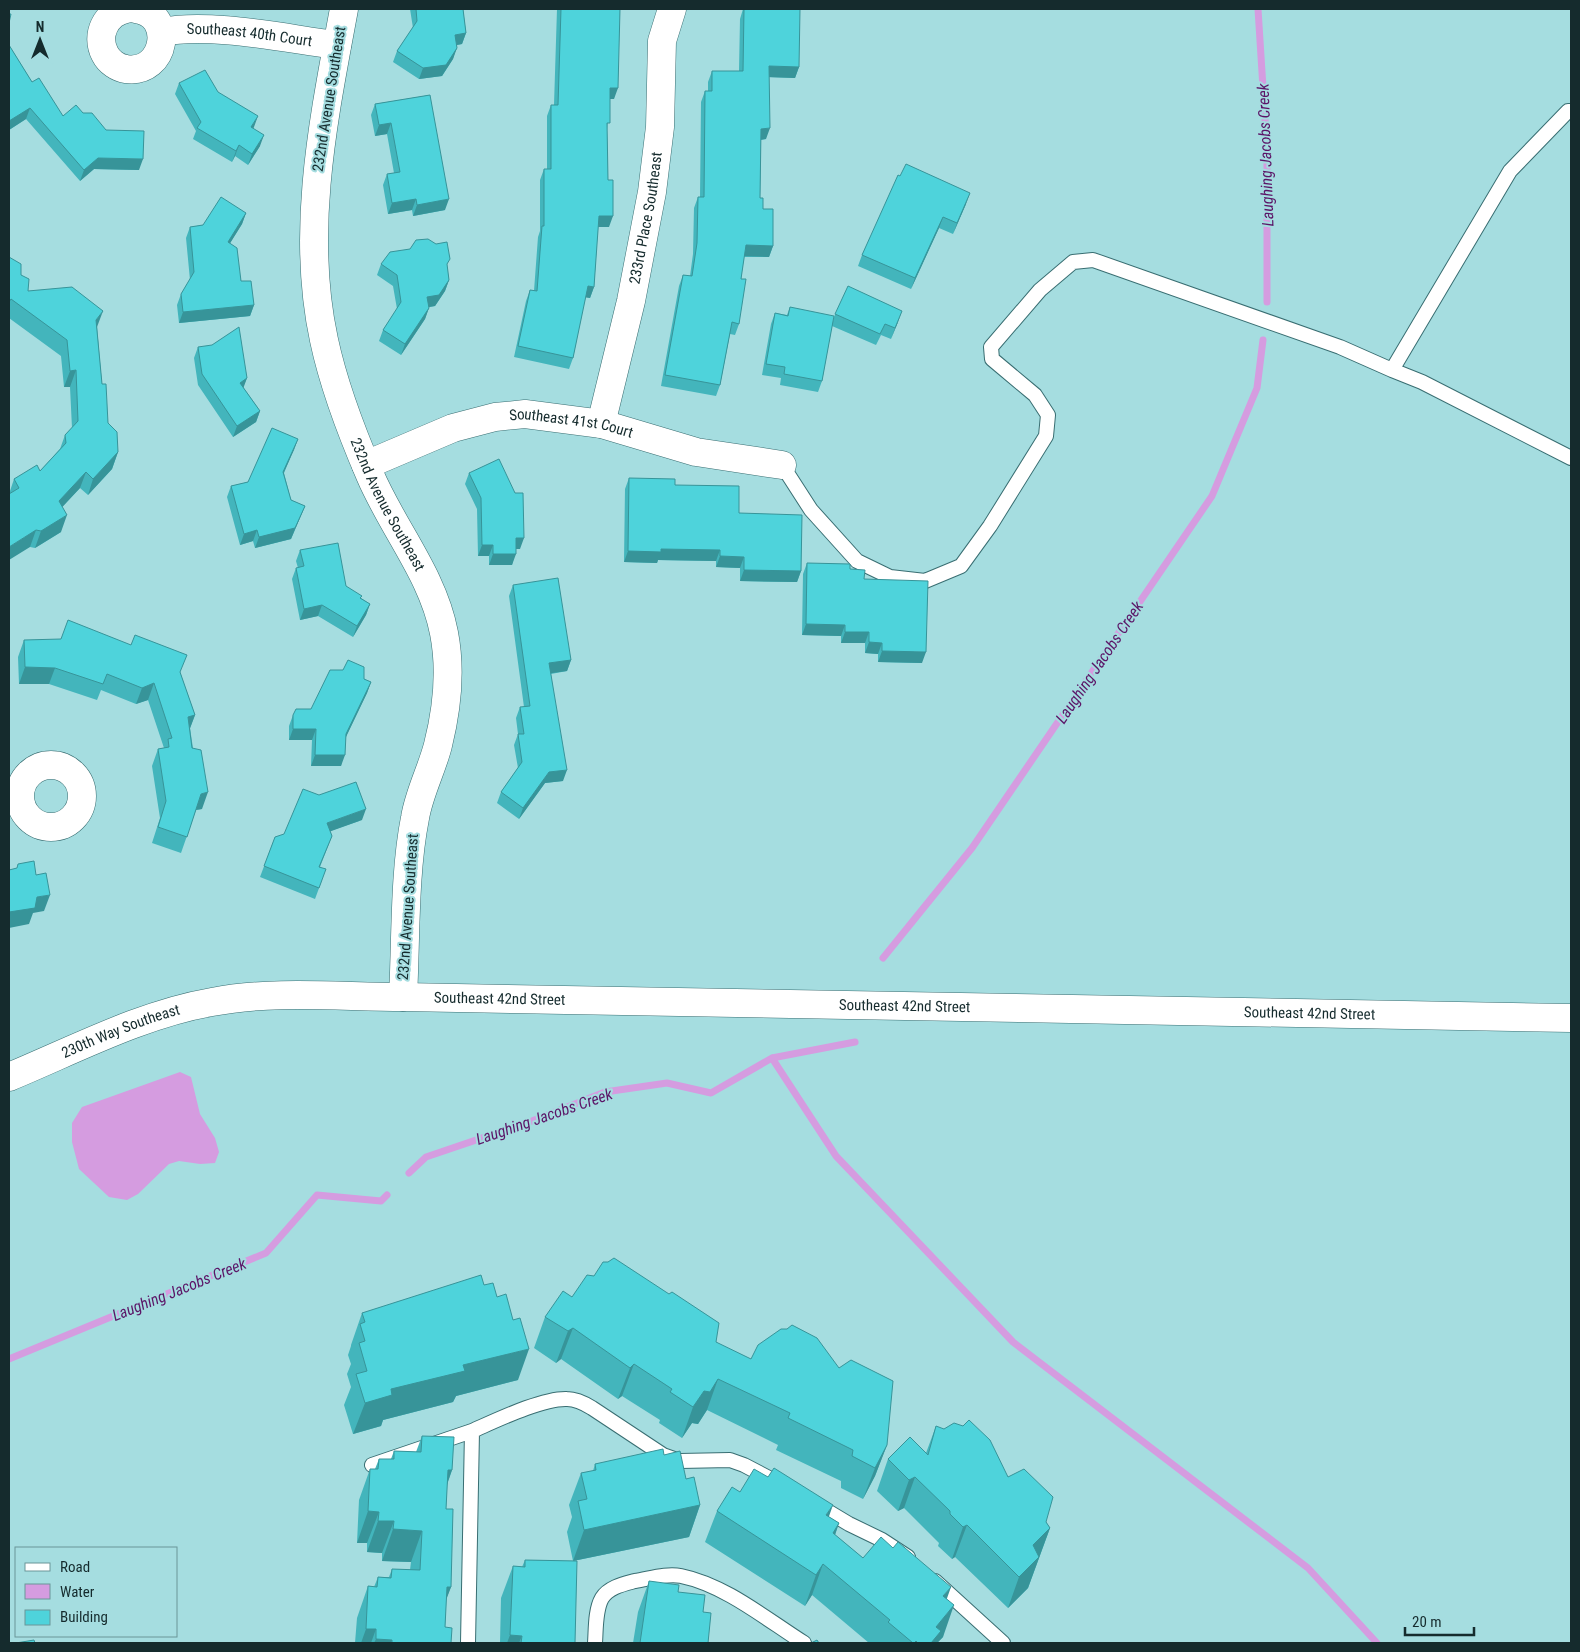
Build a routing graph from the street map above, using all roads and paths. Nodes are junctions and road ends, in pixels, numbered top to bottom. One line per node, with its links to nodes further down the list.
1 (126, 9): 5 (street)
2 (136, 9): 5 (street)
3 (344, 9): 6 (street, 232nd Avenue Southeast)
4 (672, 9): 9 (street, 233rd Place Southeast)
5 (162, 32): 6 (street, Southeast 40th Court)
6 (337, 45): 11 (street, 232nd Avenue Southeast)
7 (1571, 111): 8 (lane)
8 (1392, 370): 10 (lane); 12 (lane)
9 (601, 424): 11 (street, Southeast 41st Court); 12 (street, Southeast 41st Court)
10 (1571, 458)
11 (366, 465): 13 (street, 232nd Avenue Southeast)
12 (782, 466)
13 (403, 997): 14 (street, Southeast 42nd Street); 15 (street, Southeast 42nd Street)
14 (237, 998): 16 (street, 230th Way Southeast)
15 (1571, 1018)
16 (9, 1077)
17 (472, 1431): 18 (lane); 19 (lane); 22 (lane)
18 (372, 1465)
19 (468, 1643)
20 (595, 1643): 21 (lane)
21 (804, 1643)
22 (1002, 1643)

